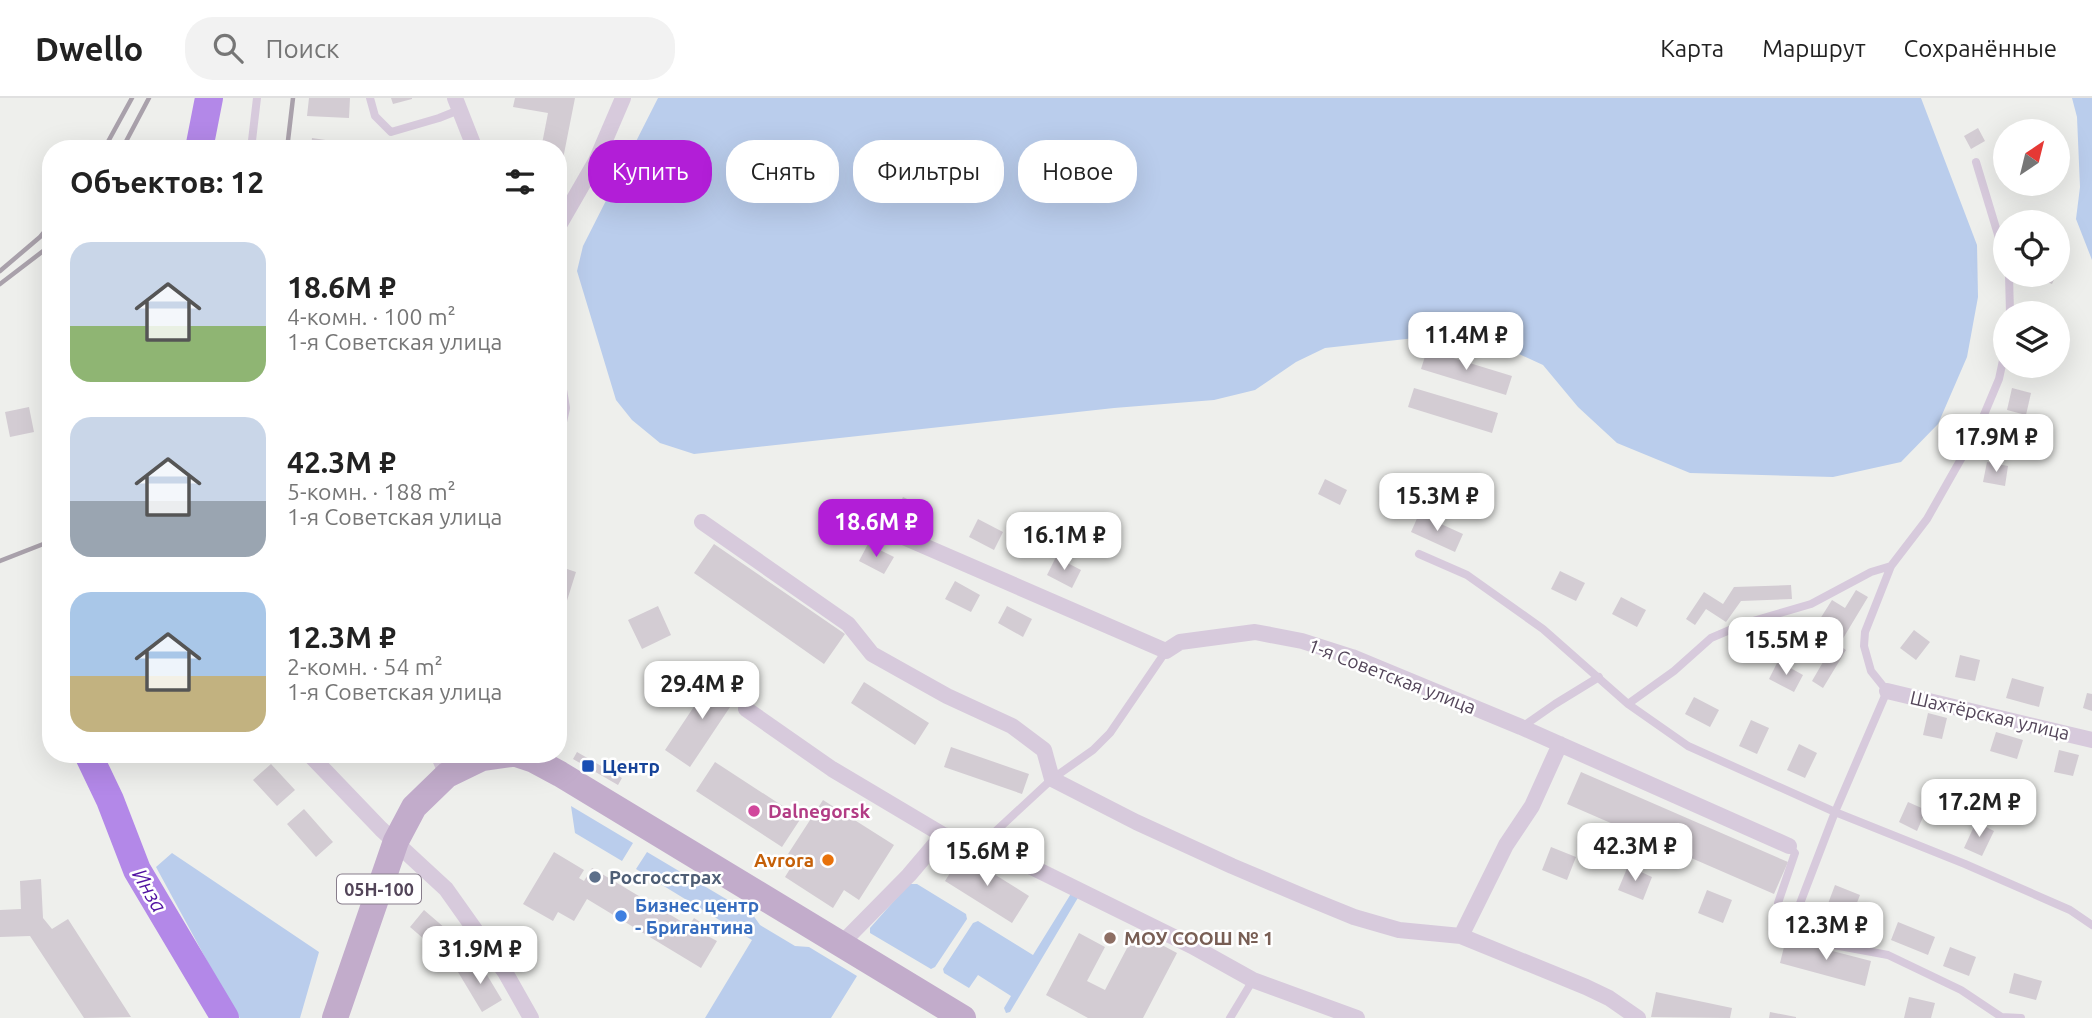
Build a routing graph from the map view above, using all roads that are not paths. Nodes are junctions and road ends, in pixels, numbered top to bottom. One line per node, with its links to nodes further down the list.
1 (257, 98): 5 (lane)
2 (370, 98): 4 (lane)
3 (623, 98): 8 (street)
4 (457, 104): 6 (street)
5 (252, 140)
6 (471, 140)
7 (1976, 163): 9 (lane)
8 (567, 211)
9 (1993, 219)
10 (1999, 378): 14 (lane)
11 (702, 522): 26 (street)
12 (871, 523): 15 (street)
13 (1419, 554): 16 (lane)
14 (1891, 566): 17 (lane); 18 (lane)
15 (1166, 651): 20 (street, 1-я Советская улица); 26 (lane)
16 (1599, 677): 18 (lane); 20 (lane)
17 (1887, 691): 21 (street, Шахтёрская улица); 27 (lane)
18 (1628, 704): 27 (lane)
19 (746, 709): 28 (street)
20 (1521, 727): 22 (street, 1-я Советская улица)
21 (2092, 740)
22 (1560, 744): 31 (street, 1-я Советская улица); 34 (street)
23 (318, 763): 29 (street)
24 (540, 763): 35 (main road, 05Н-100)
25 (442, 765): 29 (main road, 05Н-100)
26 (1052, 779): 30 (lane); 34 (street)
27 (1835, 812): 32 (lane); 33 (lane)
28 (943, 835): 30 (street); 35 (street)
29 (396, 841): 38 (main road, 05Н-100); 39 (street)
30 (983, 843): 36 (street)
31 (1789, 846): 33 (lane)
32 (2092, 925)
33 (1791, 928): 37 (lane)
34 (1461, 936): 43 (street)
35 (840, 945): 40 (main road, 05Н-100)
36 (1253, 979): 41 (lane); 42 (street)
37 (2002, 1017): 44 (lane)
38 (335, 1018)
39 (531, 1018)
40 (963, 1018)
41 (1230, 1018)
42 (1357, 1018)
43 (1638, 1018)
44 (2021, 1018)

